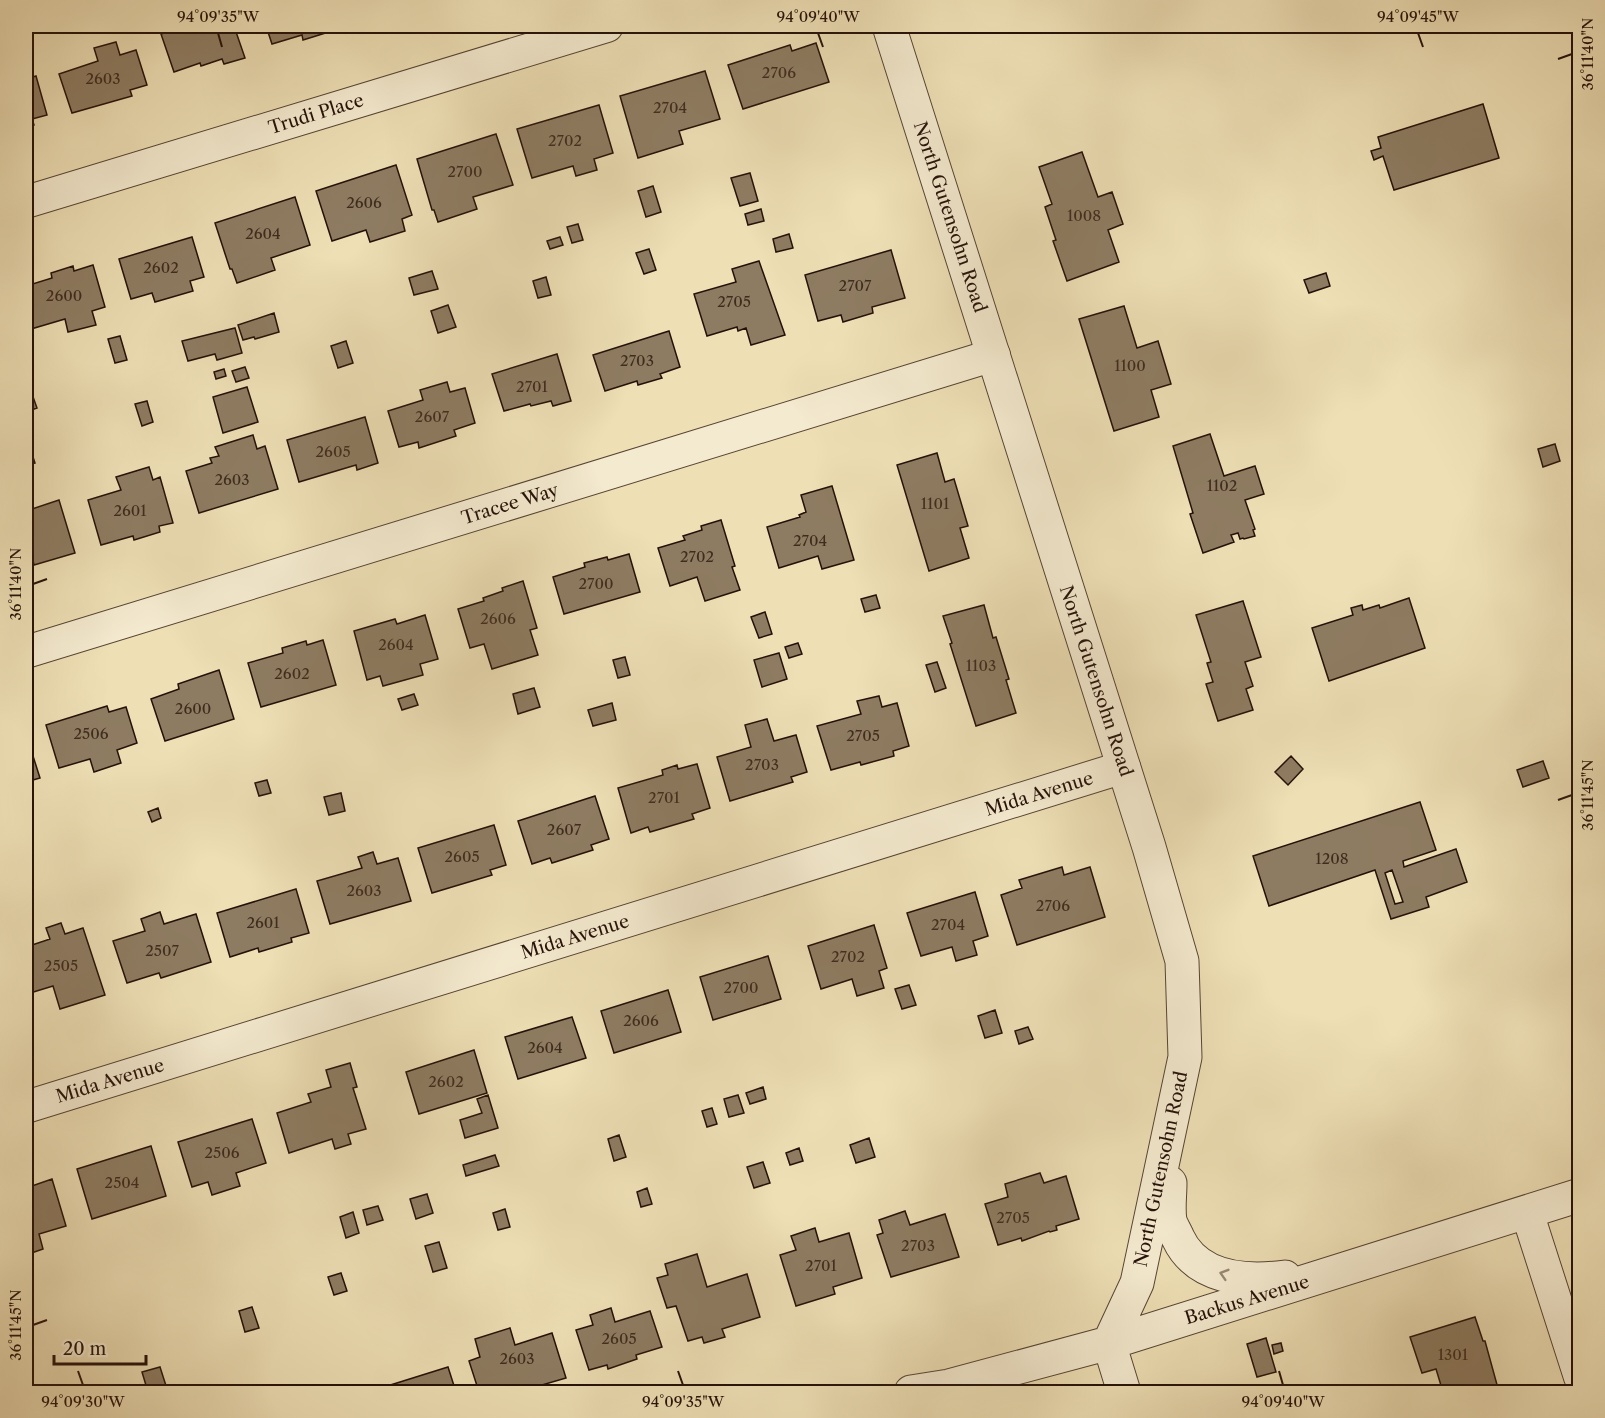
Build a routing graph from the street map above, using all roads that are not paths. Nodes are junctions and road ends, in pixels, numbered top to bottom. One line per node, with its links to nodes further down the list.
1 (607, 26): 3 (street, Trudi Place)
2 (890, 26): 4 (street, North Gutensohn Road)
3 (26, 202)
4 (993, 355): 5 (street, Tracee Way); 6 (street, North Gutensohn Road)
5 (26, 652)
6 (1124, 767): 7 (street, Mida Avenue); 8 (street, North Gutensohn Road)
7 (26, 1107)
8 (1170, 1133): 11 (street, one-way to 8); 12 (street, North Gutensohn Road)
9 (1580, 1195): 10 (street, Backus Avenue)
10 (1527, 1212): 11 (street, Backus Avenue); 13 (street)
11 (1344, 1269): 12 (street, Backus Avenue)
12 (1109, 1343): 14 (street, Backus Avenue); 15 (street)
13 (1580, 1377)
14 (911, 1392)
15 (1124, 1392)

